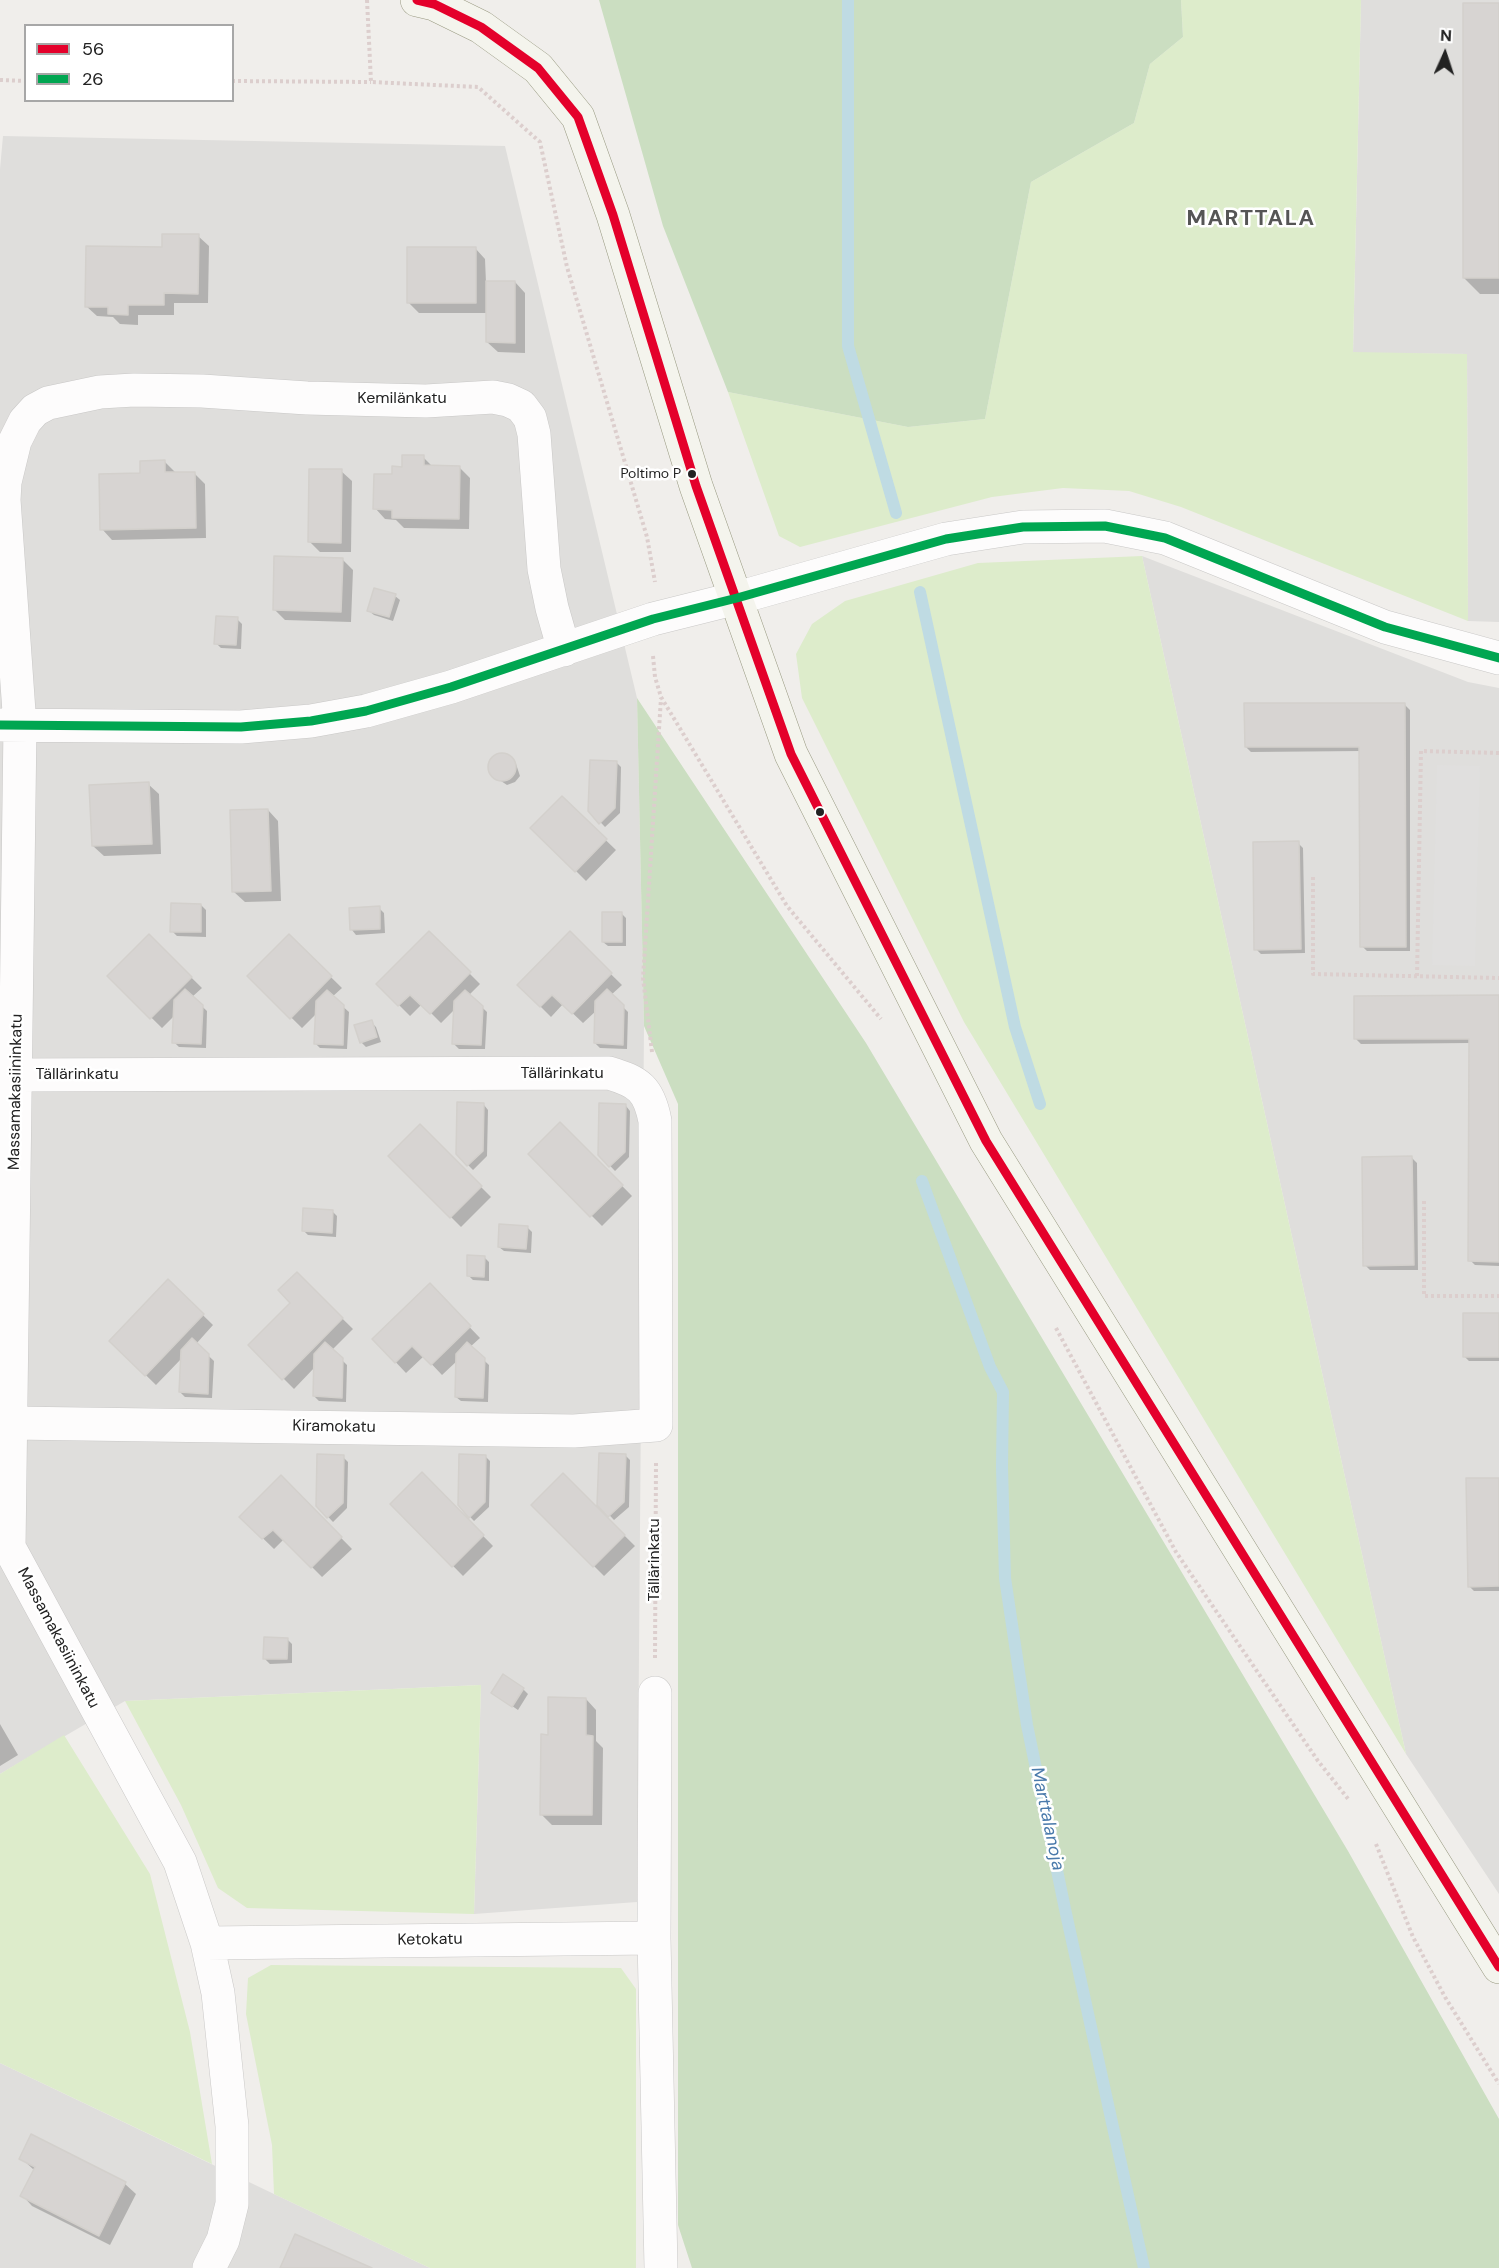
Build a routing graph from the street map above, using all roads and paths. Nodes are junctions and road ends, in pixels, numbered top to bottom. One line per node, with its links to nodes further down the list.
1 (367, 0): 6 (path)
2 (429, 1): 9 (street)
3 (0, 80): 4 (path)
4 (24, 81)
5 (234, 81): 6 (path)
6 (371, 82): 8 (path)
7 (35, 410): 11 (street, Kemilänkatu); 14 (street, Massamakasiininkatu)
8 (656, 590)
9 (737, 598): 11 (street); 12 (street); 32 (street)
10 (652, 646): 13 (path)
11 (564, 650): 14 (street)
12 (1499, 658)
13 (661, 697): 19 (path); 20 (path)
14 (10, 725): 21 (street, Massamakasiininkatu)
15 (1499, 753): 17 (path)
16 (1313, 877): 17 (path)
17 (1417, 976): 18 (path)
18 (1499, 978)
19 (884, 1022)
20 (653, 1061)
21 (16, 1076): 25 (street, Massamakasiininkatu); 26 (street, Tällärinkatu)
22 (1424, 1201): 23 (path)
23 (1499, 1296)
24 (1052, 1322): 28 (path)
25 (12, 1423): 26 (street, Kiramokatu); 31 (street, Massamakasiininkatu)
26 (656, 1425): 27 (path, Tällärinkatu)
27 (655, 1693): 30 (street)
28 (1355, 1808)
29 (1374, 1838): 33 (path)
30 (654, 1938): 31 (street, Ketokatu); 35 (street)
31 (207, 1943): 34 (street, Massamakasiininkatu)
32 (1499, 1967)
33 (1499, 2084)
34 (209, 2268)
35 (661, 2268)

